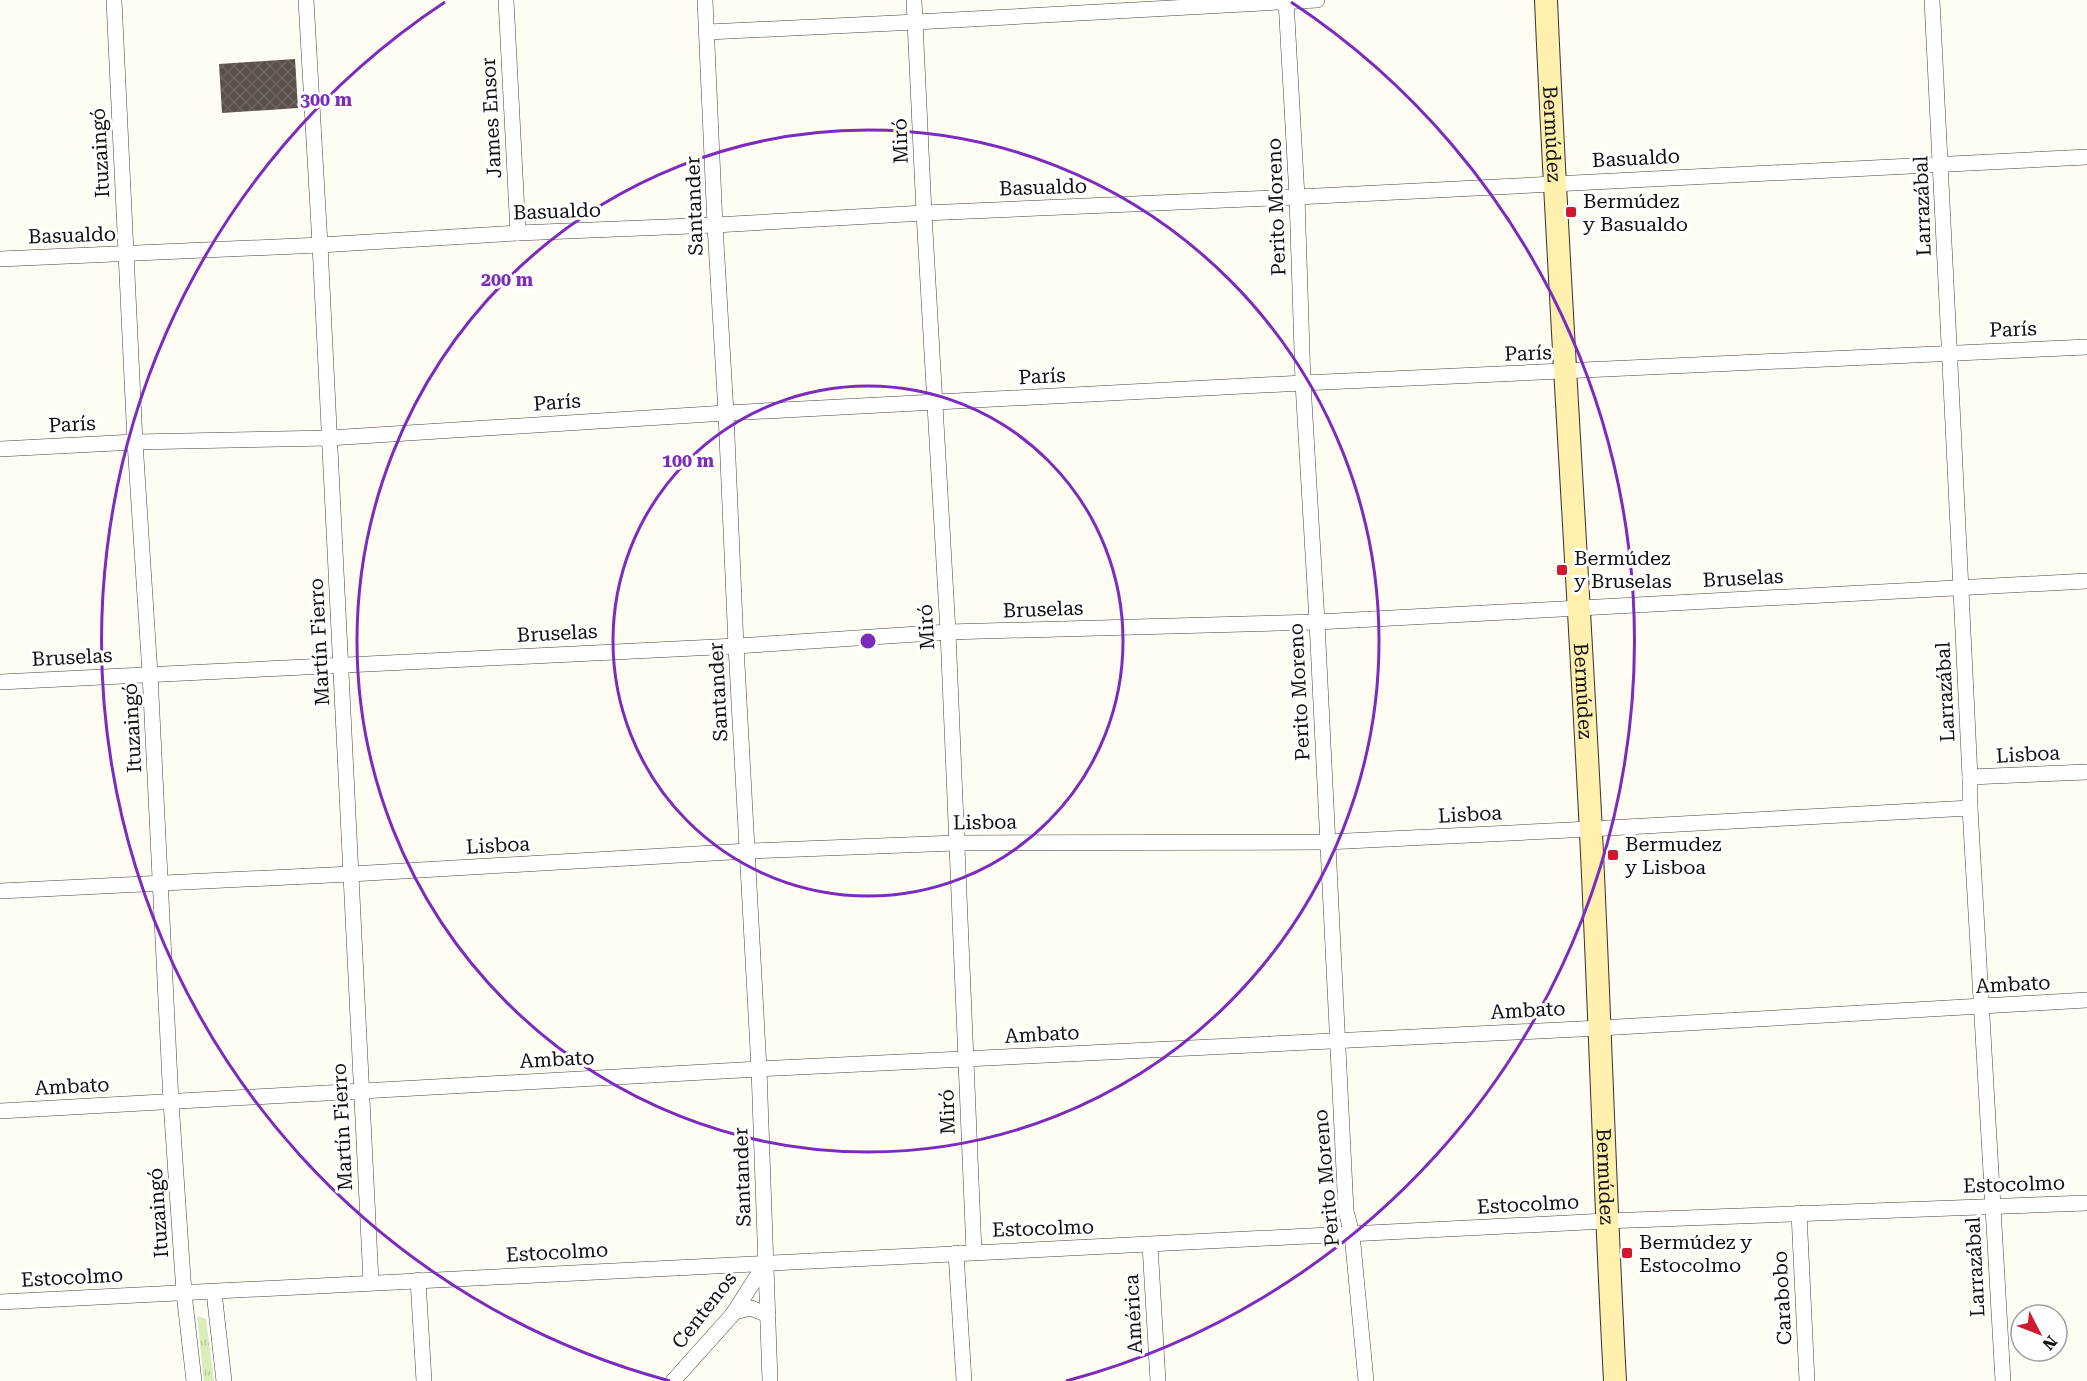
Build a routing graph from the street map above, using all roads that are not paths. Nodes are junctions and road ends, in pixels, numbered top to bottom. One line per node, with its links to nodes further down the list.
1 (114, 0): 20 (street, Ituzaingó)
2 (306, 0): 19 (street, Martín Fierro)
3 (506, 0): 18 (street, James Ensor)
4 (705, 0): 11 (street, Santander)
5 (914, 0): 10 (street, Miró)
6 (1317, 0): 9 (street)
7 (1546, 0): 14 (street, Bermúdez)
8 (1932, 0): 13 (street, Larrazábal)
9 (1286, 1): 10 (street); 15 (street, Perito Moreno)
10 (916, 22): 11 (street); 16 (street, Miró)
11 (708, 32): 17 (street, Santander)
12 (2087, 157): 13 (street, Basualdo)
13 (1941, 163): 14 (street, Basualdo); 23 (street, Larrazábal)
14 (1554, 183): 15 (street, Basualdo); 24 (street, Bermúdez)
15 (1297, 197): 16 (street, Basualdo); 25 (street, Perito Moreno)
16 (924, 213): 17 (street, Basualdo); 26 (street, Miró)
17 (715, 225): 18 (street, Basualdo); 27 (street, Santander)
18 (518, 233): 19 (street, Basualdo)
19 (320, 245): 20 (street, Basualdo); 28 (street, Martín Fierro)
20 (126, 254): 21 (street, Basualdo); 29 (street, Ituzaingó)
21 (0, 259)
22 (2087, 348): 23 (street, París)
23 (1948, 353): 24 (street, París); 32 (street, Larrazábal)
24 (1564, 373): 25 (street, París); 33 (street, Bermúdez)
25 (1303, 383): 26 (street, París); 34 (street, Perito Moreno)
26 (935, 403): 27 (street, París); 35 (street, Miró)
27 (726, 413): 28 (street, París); 36 (street, Santander)
28 (329, 438): 29 (street, París); 37 (street, Martín Fierro)
29 (135, 442): 30 (street, París); 38 (street, Ituzaingó)
30 (0, 449)
31 (2087, 581): 32 (street, Bruselas)
32 (1959, 586): 33 (street, Bruselas); 41 (street, Larrazábal)
33 (1578, 608): 34 (street, Bruselas); 43 (street, Bermúdez)
34 (1317, 622): 35 (street, Bruselas); 44 (street, Perito Moreno)
35 (948, 632): 36 (street, Bruselas); 45 (street, Miró)
36 (736, 646): 37 (street, Bruselas); 46 (street, Santander)
37 (341, 665): 38 (street, Bruselas); 47 (street, Martín Fierro)
38 (150, 674): 39 (street, Bruselas); 48 (street, Ituzaingó)
39 (0, 682)
40 (2087, 772): 41 (street, Lisboa)
41 (1971, 777): 42 (street, Larrazábal)
42 (1970, 807): 43 (street, Lisboa); 51 (street, Larrazábal)
43 (1590, 829): 44 (street, Lisboa); 52 (street, Bermúdez)
44 (1327, 842): 45 (street, Lisboa); 53 (street, Perito Moreno)
45 (956, 843): 46 (street, Lisboa); 54 (street, Miró)
46 (748, 851): 47 (street, Lisboa); 55 (street, Santander)
47 (351, 874): 48 (street, Lisboa); 56 (street, Martín Fierro)
48 (161, 883): 49 (street, Lisboa); 57 (street, Ituzaingó)
49 (0, 891)
50 (2087, 1000): 51 (street, Ambato)
51 (1981, 1007): 52 (street, Ambato); 60 (street, Larrazábal)
52 (1600, 1028): 53 (street, Ambato); 62 (street, Bermúdez)
53 (1338, 1040): 54 (street, Ambato); 63 (street, Perito Moreno)
54 (965, 1059): 55 (street, Ambato); 65 (street, Miró)
55 (759, 1069): 56 (street, Ambato); 67 (street, Santander)
56 (361, 1092): 57 (street, Ambato); 69 (street, Martín Fierro)
57 (171, 1102): 58 (street, Ambato); 71 (street, Ituzaingó)
58 (0, 1111)
59 (2087, 1203): 60 (street, Estocolmo)
60 (1993, 1206): 61 (street, Estocolmo); 85 (street, Larrazábal)
61 (1799, 1213): 62 (street, Estocolmo); 84 (street, Carabobo)
62 (1606, 1221): 63 (street, Estocolmo); 83 (street, Bermúdez)
63 (1352, 1234): 64 (street, Estocolmo); 82 (street, Perito Moreno)
64 (1150, 1245): 65 (street, Estocolmo); 81 (street, América)
65 (974, 1252): 66 (street, Estocolmo)
66 (956, 1253): 67 (street, Estocolmo); 80 (street)
67 (766, 1263): 68 (street, Estocolmo); 73 (street, Centenos); 74 (street, Santander)
68 (418, 1280): 69 (street, Estocolmo); 77 (street)
69 (371, 1282): 70 (street, Estocolmo)
70 (214, 1292): 71 (street, Estocolmo); 76 (street)
71 (184, 1293): 72 (street, Estocolmo); 75 (street, Ituzaingó)
72 (0, 1302)
73 (734, 1312): 74 (street); 78 (street, Centenos)
74 (768, 1315): 79 (street, Santander)
75 (194, 1381)
76 (224, 1381)
77 (424, 1381)
78 (673, 1381)
79 (770, 1381)
80 (964, 1381)
81 (1158, 1381)
82 (1366, 1381)
83 (1615, 1381)
84 (1807, 1381)
85 (2003, 1381)

